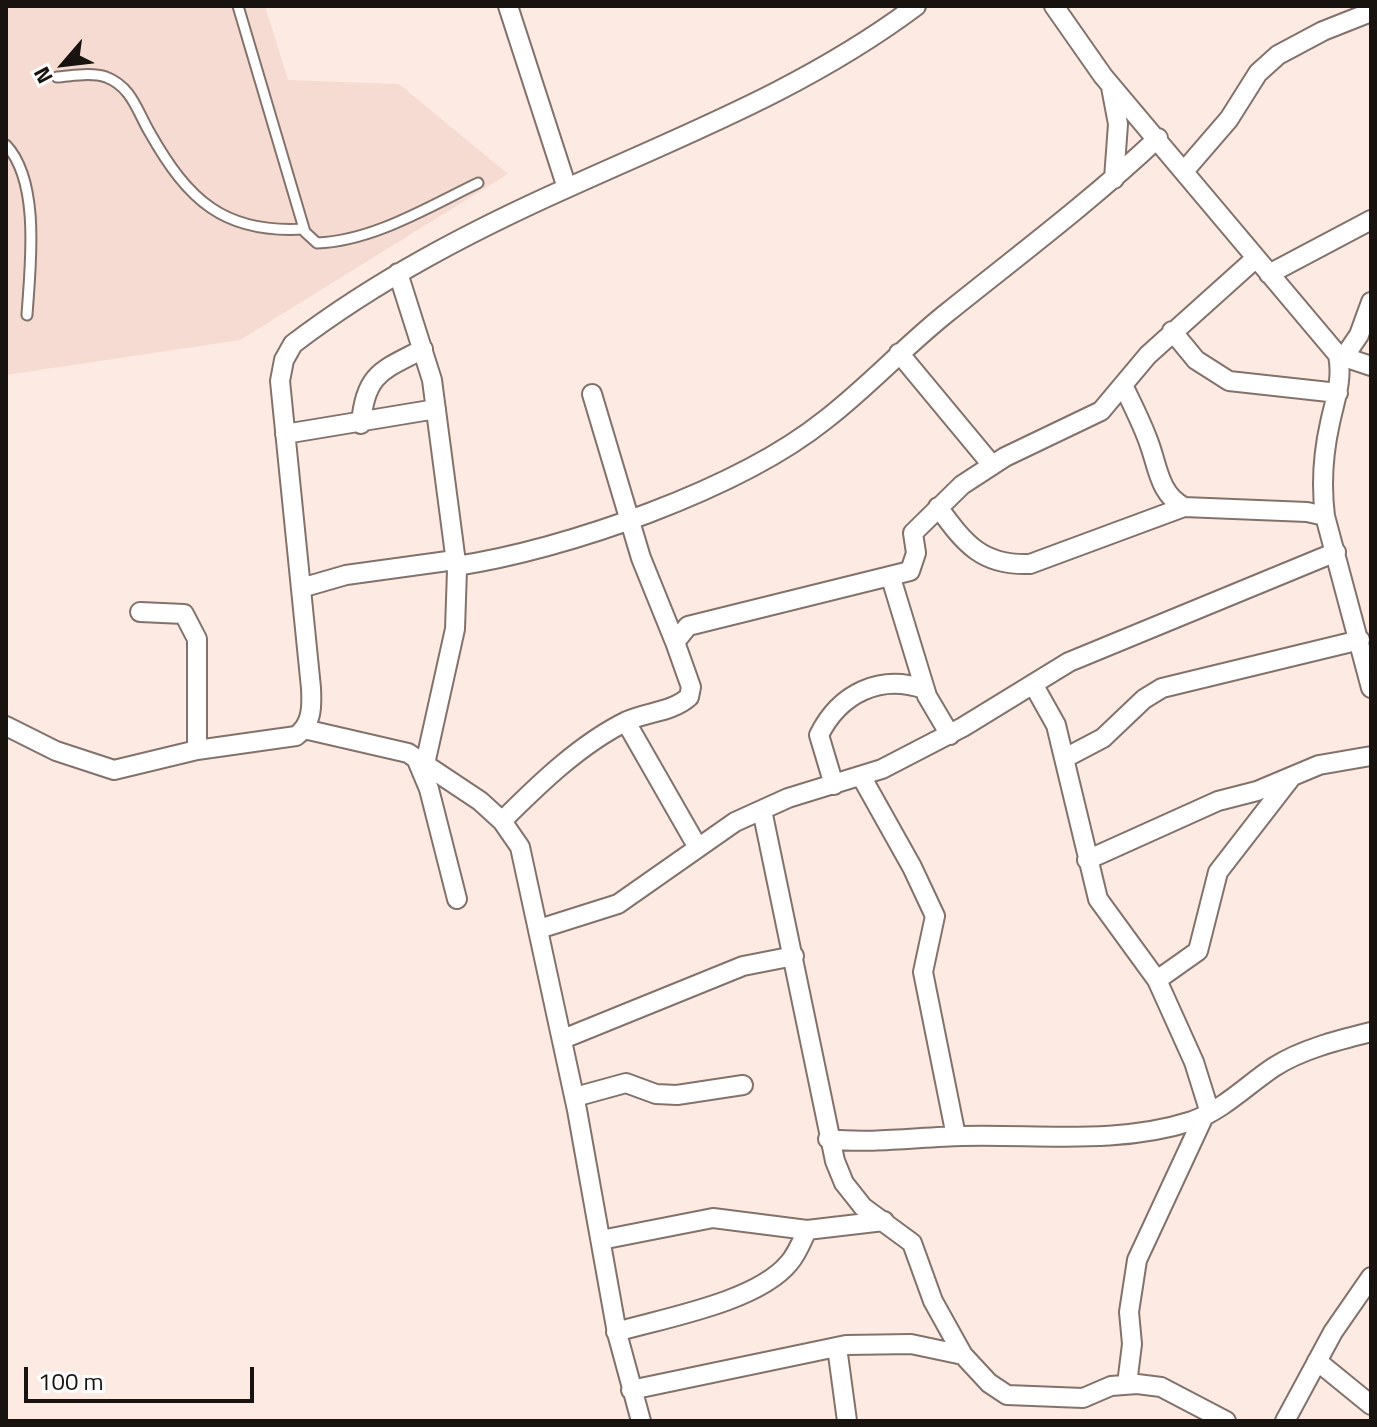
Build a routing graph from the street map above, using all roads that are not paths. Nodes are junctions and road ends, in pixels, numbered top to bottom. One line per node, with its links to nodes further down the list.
1 (238, 6): 15 (lane)
2 (508, 6): 13 (street)
3 (916, 6): 13 (street)
4 (1054, 6): 7 (street)
5 (1371, 12): 10 (street)
6 (57, 77): 15 (lane)
7 (1110, 84): 8 (street); 11 (street)
8 (1158, 138): 10 (street); 11 (street)
9 (6, 145): 20 (lane)
10 (1185, 170): 16 (street)
11 (1114, 179): 23 (street)
12 (478, 183): 15 (lane)
13 (567, 188): 17 (street)
14 (1371, 220): 18 (street)
15 (304, 229)
16 (1256, 258): 18 (street); 21 (street)
17 (398, 273): 22 (street); 31 (street)
18 (1269, 274): 24 (street)
19 (1371, 302): 24 (street)
20 (27, 315)
21 (1172, 331): 26 (street); 27 (street)
22 (423, 349): 29 (street); 30 (street)
23 (899, 353): 32 (street); 36 (street)
24 (1341, 356): 25 (street); 27 (street)
25 (1371, 366)
26 (1123, 385): 32 (street); 34 (street)
27 (1338, 393): 35 (street)
28 (592, 394): 36 (street)
29 (436, 409): 30 (street); 38 (street)
30 (361, 424): 31 (street)
31 (285, 434): 40 (street)
32 (992, 465): 33 (street)
33 (938, 507): 34 (street); 39 (street)
34 (1184, 507): 35 (street)
35 (1325, 516): 37 (street)
36 (631, 519): 38 (street); 43 (street)
37 (1336, 552): 42 (street); 44 (street)
38 (456, 563): 40 (street); 54 (street)
39 (891, 578): 43 (street); 46 (street)
40 (301, 588): 49 (street)
41 (140, 612): 51 (street)
42 (1360, 640): 45 (street); 53 (street)
43 (675, 642): 47 (street)
44 (1033, 684): 50 (street); 53 (street)
45 (1371, 688)
46 (924, 689): 50 (street); 57 (street)
47 (626, 722): 59 (street); 60 (street)
48 (6, 726): 51 (street)
49 (304, 729): 51 (street); 54 (street)
50 (950, 735): 55 (street)
51 (197, 750)
52 (1371, 756): 56 (street)
53 (1065, 758): 61 (street)
54 (420, 761): 59 (street); 62 (street)
55 (861, 776): 57 (street); 71 (street)
56 (1293, 776): 61 (street); 65 (street)
57 (834, 785): 58 (street)
58 (762, 810): 60 (street); 64 (street)
59 (502, 821): 63 (street)
60 (697, 846): 63 (street)
61 (1087, 860): 65 (street)
62 (457, 899)
63 (539, 929): 67 (street)
64 (794, 956): 67 (street); 72 (street)
65 (1157, 980): 70 (street)
66 (1371, 1032): 70 (street)
67 (563, 1039): 69 (street)
68 (743, 1085): 69 (street)
69 (575, 1097): 75 (street)
70 (1207, 1115): 71 (street); 81 (street)
71 (956, 1136): 72 (street)
72 (828, 1139): 73 (street)
73 (884, 1221): 74 (street); 79 (street)
74 (807, 1230): 75 (street); 77 (street)
75 (601, 1240): 77 (street)
76 (1371, 1277): 80 (street)
77 (616, 1332): 82 (street)
78 (837, 1347): 79 (street); 82 (street); 85 (street)
79 (963, 1355): 81 (street)
80 (1317, 1361): 83 (street); 87 (street)
81 (1127, 1384): 86 (street)
82 (631, 1390): 84 (street)
83 (1371, 1405)
84 (641, 1421)
85 (847, 1421)
86 (1226, 1421)
87 (1285, 1421)

